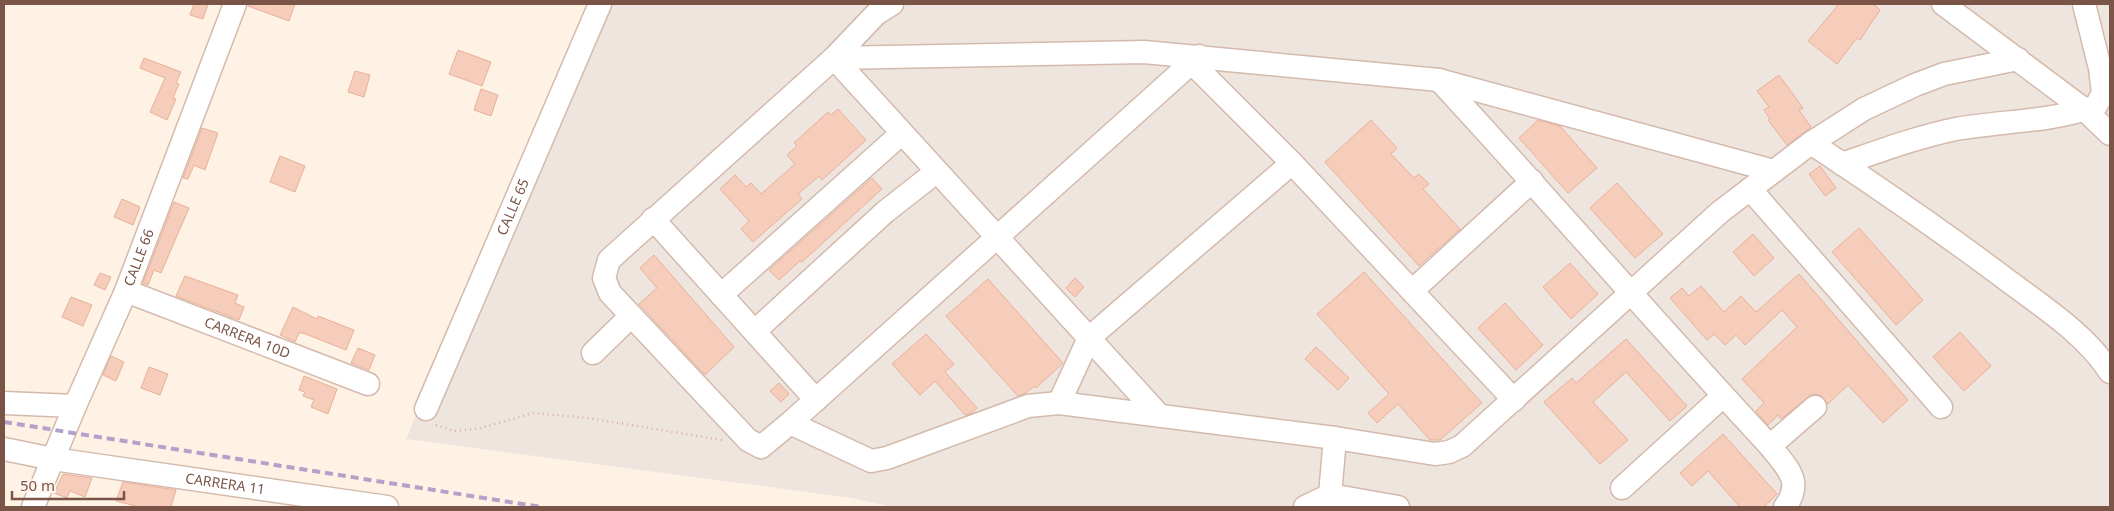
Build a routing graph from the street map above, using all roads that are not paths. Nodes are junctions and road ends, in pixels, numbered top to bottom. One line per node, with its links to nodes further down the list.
1 (235, 4): 23 (street, CALLE 66)
2 (600, 4): 40 (street, CALLE 65)
3 (892, 4): 6 (street)
4 (1943, 4): 8 (street)
5 (2084, 4): 10 (street)
6 (834, 58): 7 (street); 11 (street); 20 (street)
7 (1195, 59): 9 (street); 14 (street); 21 (street)
8 (2018, 59): 10 (street); 13 (street)
9 (1438, 80): 16 (street); 18 (street)
10 (2084, 110): 12 (street); 15 (street)
11 (902, 133): 17 (street); 25 (street)
12 (2110, 134)
13 (1811, 143): 15 (street); 16 (street)
14 (1292, 163): 22 (street); 28 (street)
15 (1842, 164): 30 (street)
16 (1774, 171): 19 (street)
17 (936, 172): 21 (street); 27 (street)
18 (1532, 181): 22 (street); 24 (street)
19 (1750, 189): 24 (street); 39 (street)
20 (653, 219): 25 (street); 26 (street)
21 (997, 237): 28 (street); 33 (street)
22 (1413, 290): 34 (street)
23 (126, 291): 31 (street, CARRERA 10D); 37 (street, CALLE 66)
24 (1630, 293): 32 (street); 34 (street)
25 (721, 295): 27 (street)
26 (631, 316): 29 (street); 42 (street)
27 (755, 331): 33 (street)
28 (1089, 338): 36 (street); 41 (street)
29 (593, 353)
30 (2110, 372)
31 (368, 384)
32 (1723, 396): 44 (street); 47 (street)
33 (816, 400): 42 (street)
34 (1514, 400): 43 (street)
35 (4, 403): 37 (street)
36 (1058, 403): 41 (street); 42 (street)
37 (74, 406): 46 (street, CALLE 66)
38 (1815, 406): 44 (street)
39 (1941, 407)
40 (426, 409)
41 (1159, 415): 43 (street)
42 (790, 423)
43 (1335, 438): 48 (street)
44 (1770, 446): 53 (street)
45 (4, 449): 46 (street, CARRERA 11)
46 (53, 459): 49 (street, CALLE 66); 50 (street, CARRERA 11)
47 (1622, 488)
48 (1330, 494): 51 (street); 52 (street)
49 (34, 507)
50 (387, 507)
51 (1305, 507)
52 (1398, 507)
53 (1786, 507)

